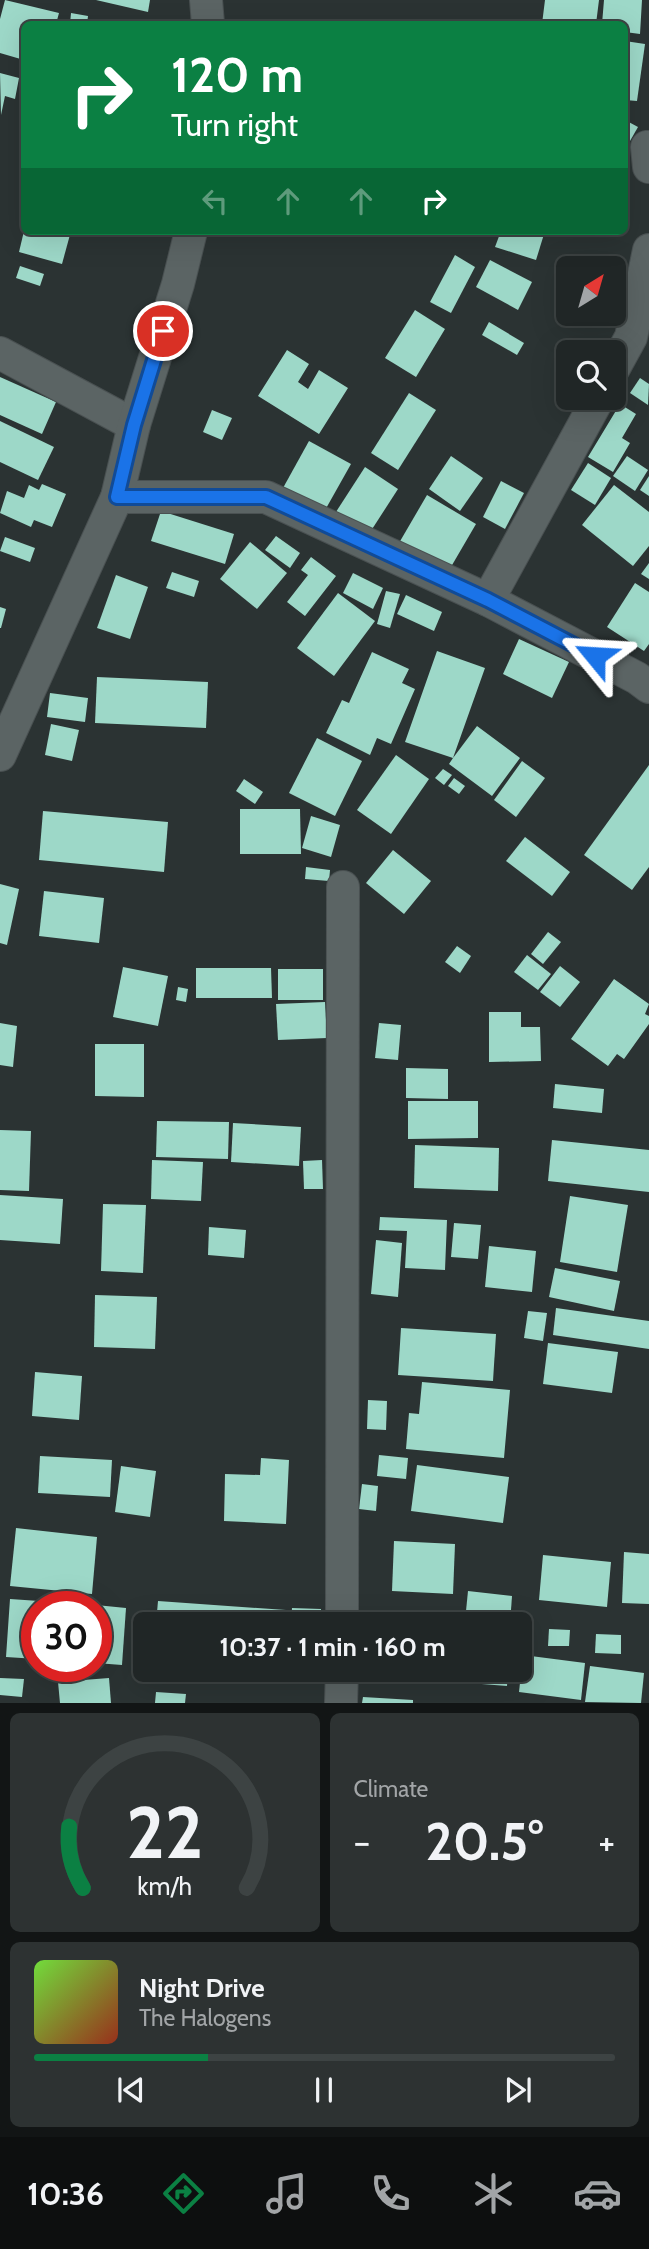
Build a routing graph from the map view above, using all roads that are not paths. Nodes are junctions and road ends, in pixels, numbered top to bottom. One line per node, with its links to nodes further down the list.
1 (206, 0): 2 (street)
2 (208, 21)
3 (190, 235): 8 (street)
4 (649, 250): 5 (street)
5 (626, 346)
6 (0, 353): 8 (street)
7 (592, 410): 10 (street)
8 (134, 425): 9 (street)
9 (117, 497): 10 (street); 12 (street)
10 (488, 600): 11 (street)
11 (649, 687)
12 (0, 755)
13 (343, 887): 14 (street)
14 (342, 1612)
15 (341, 1682): 16 (street)
16 (341, 1703)

